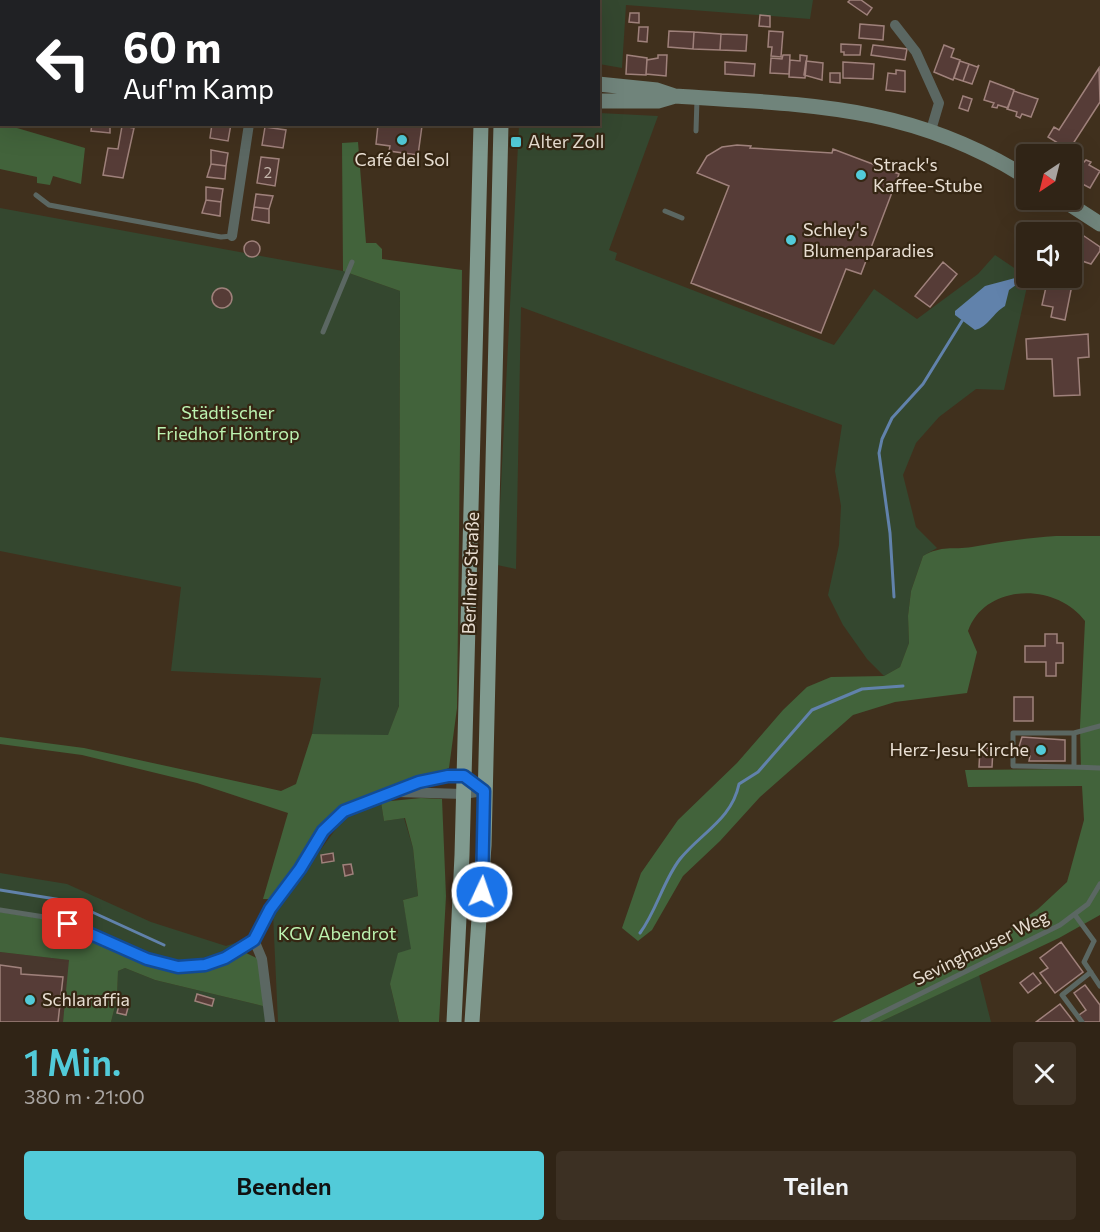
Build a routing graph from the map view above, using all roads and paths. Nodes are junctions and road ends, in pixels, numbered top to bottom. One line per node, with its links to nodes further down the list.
1 (895, 25): 9 (street)
2 (600, 84): 3 (main road)
3 (675, 96): 4 (main road); 5 (main road)
4 (697, 98): 9 (main road); 10 (lane)
5 (600, 101)
6 (249, 126): 17 (street)
7 (481, 126): 24 (main road, Berliner Straße)
8 (501, 126): 26 (main road, Berliner Straße)
9 (931, 130): 11 (main road)
10 (696, 131)
11 (1016, 172)
12 (36, 195): 17 (lane)
13 (1078, 210): 16 (main road)
14 (665, 212): 15 (lane)
15 (681, 218)
16 (1100, 224)
17 (232, 236)
18 (352, 262): 19 (lane)
19 (323, 332)
20 (1100, 726): 21 (lane)
21 (1074, 733): 22 (lane); 22 (lane)
22 (1074, 767): 23 (lane)
23 (1100, 768)
24 (464, 776): 25 (street); 26 (street); 27 (main road, Berliner Straße)
25 (394, 791): 27 (street); 29 (street)
26 (484, 791): 27 (street); 38 (main road, Berliner Straße)
27 (463, 794): 37 (main road, Berliner Straße)
28 (1100, 884): 31 (lane, Sevinghauser Weg)
29 (270, 909): 32 (lane)
30 (0, 910): 32 (lane)
31 (1075, 915): 33 (lane); 39 (lane, Sevinghauser Weg)
32 (254, 940): 36 (street)
33 (1097, 941): 34 (lane)
34 (1091, 972): 35 (lane); 40 (lane)
35 (1100, 986)
36 (270, 1022)
37 (454, 1022)
38 (472, 1022)
39 (863, 1022)
40 (1082, 1022)

